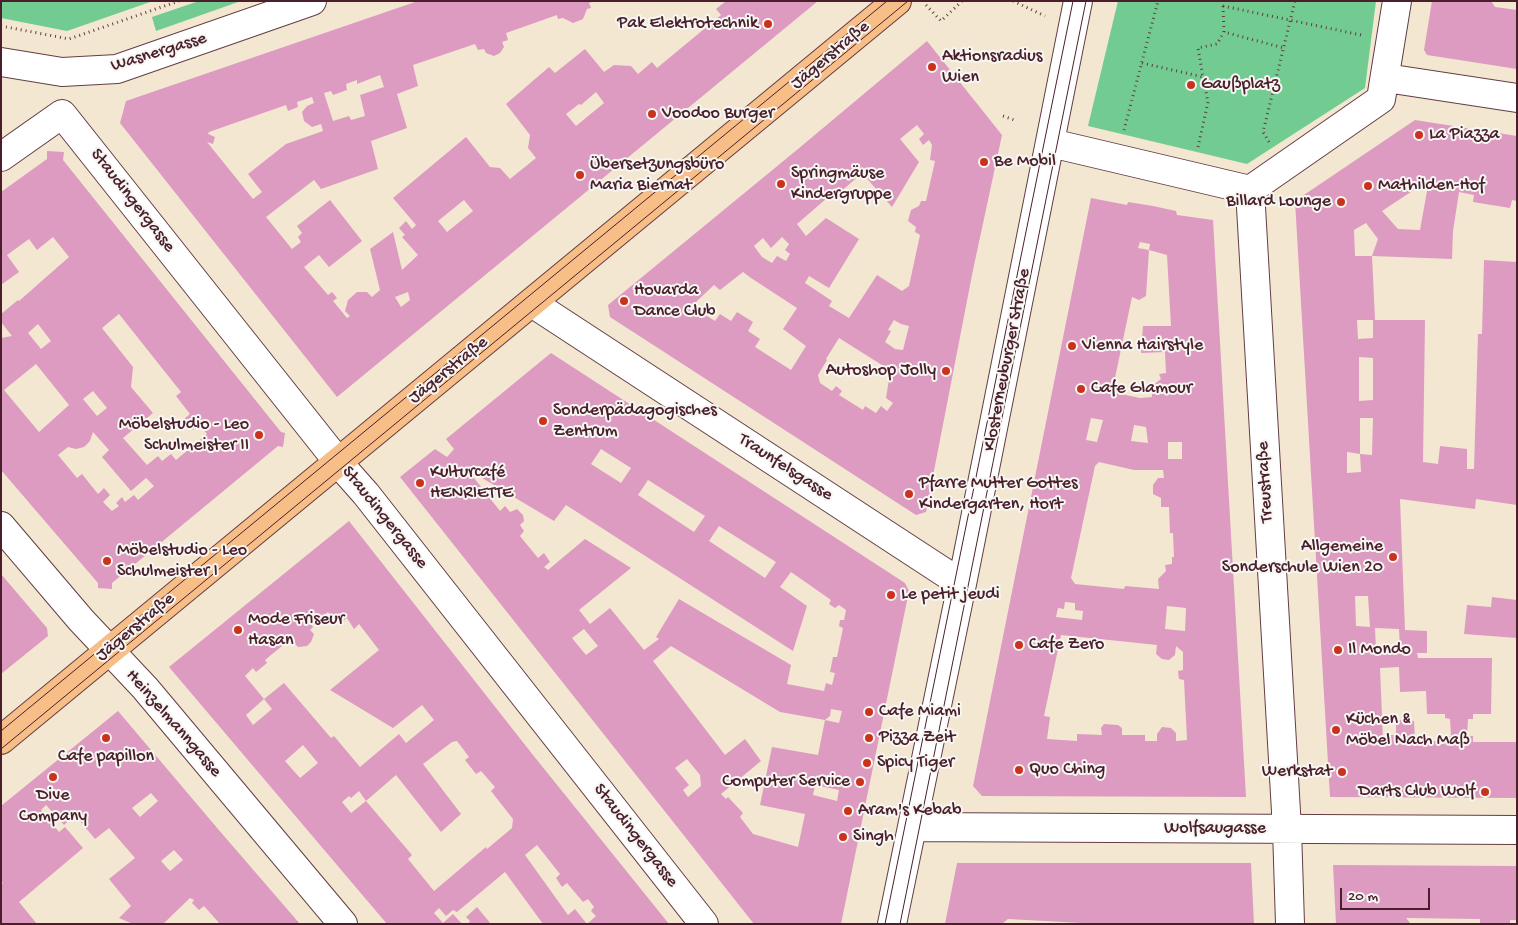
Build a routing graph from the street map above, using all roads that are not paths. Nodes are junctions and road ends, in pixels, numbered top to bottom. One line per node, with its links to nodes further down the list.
1 (312, 1): 5 (street, Wasnergasse)
2 (897, 1): 11 (main road, Jägerstraße)
3 (1078, 1): 8 (street, Klosterneuburger Straße)
4 (1397, 1): 6 (street)
5 (1, 62)
6 (1386, 78): 7 (street); 10 (street)
7 (1517, 98)
8 (1051, 143): 10 (street); 14 (street, Klosterneuburger Straße)
9 (1, 157): 12 (street, Staudingergasse)
10 (1250, 190): 18 (street, Treustraße)
11 (532, 302): 12 (main road, Jägerstraße); 14 (street, Traunfelsgasse)
12 (338, 462): 15 (main road, Jägerstraße); 21 (street, Staudingergasse)
13 (1, 526): 15 (street, Heinzelmanngasse)
14 (962, 584): 17 (street, Klosterneuburger Straße)
15 (109, 650): 16 (main road, Jägerstraße); 20 (street, Heinzelmanngasse)
16 (1, 740)
17 (912, 828): 18 (street, Wolfsaugasse); 22 (street, Klosterneuburger Straße)
18 (1287, 829): 19 (street, Wolfsaugasse); 23 (street, Treustraße)
19 (1517, 830)
20 (343, 924)
21 (704, 924)
22 (892, 924)
23 (1290, 924)

